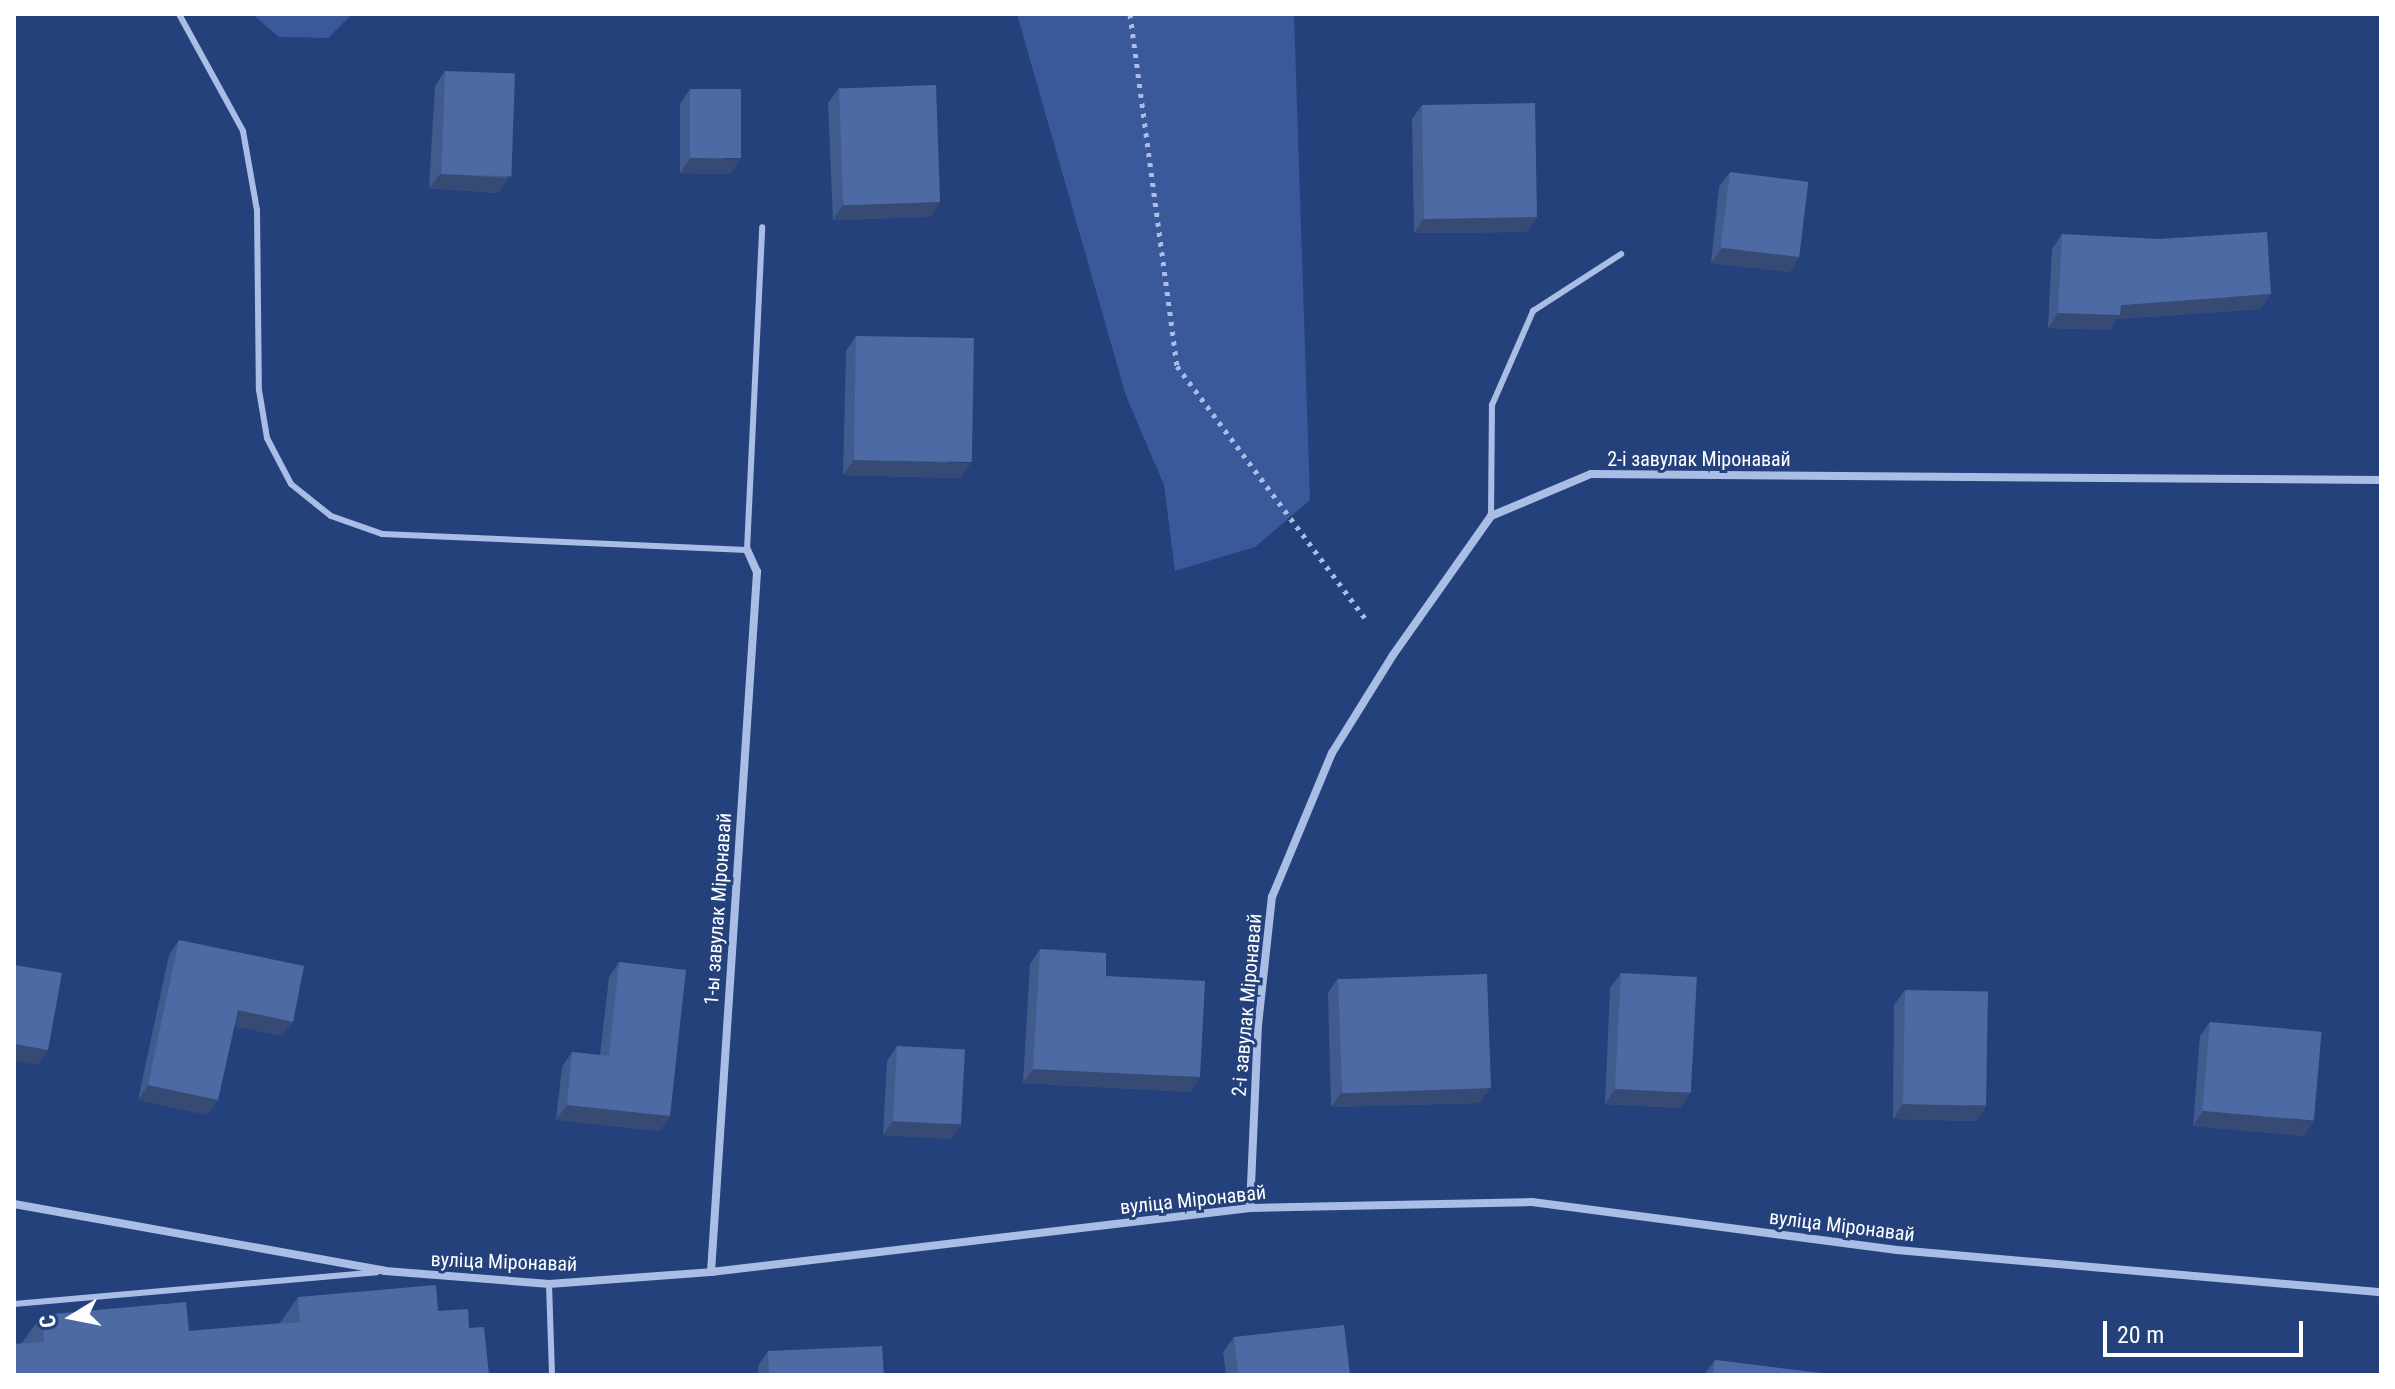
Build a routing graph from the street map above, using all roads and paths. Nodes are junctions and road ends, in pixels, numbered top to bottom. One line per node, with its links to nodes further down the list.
1 (179, 14): 7 (lane)
2 (1130, 14): 8 (path)
3 (762, 227): 7 (lane)
4 (1621, 254): 6 (lane)
5 (2381, 480): 6 (street, 2-і завулак Міронавай)
6 (1491, 516): 8 (street, 2-і завулак Міронавай)
7 (747, 550): 12 (street, 1-ы завулак Міронавай)
8 (1393, 655): 10 (street, 2-і завулак Міронавай)
9 (14, 1204): 11 (street, вуліца Міронавай)
10 (1250, 1208): 12 (street, вуліца Міронавай); 14 (street, вуліца Міронавай)
11 (385, 1271): 13 (street, вуліца Міронавай); 15 (lane)
12 (711, 1272): 13 (street, вуліца Міронавай)
13 (549, 1284): 16 (lane)
14 (2381, 1292)
15 (14, 1304)
16 (552, 1375)

